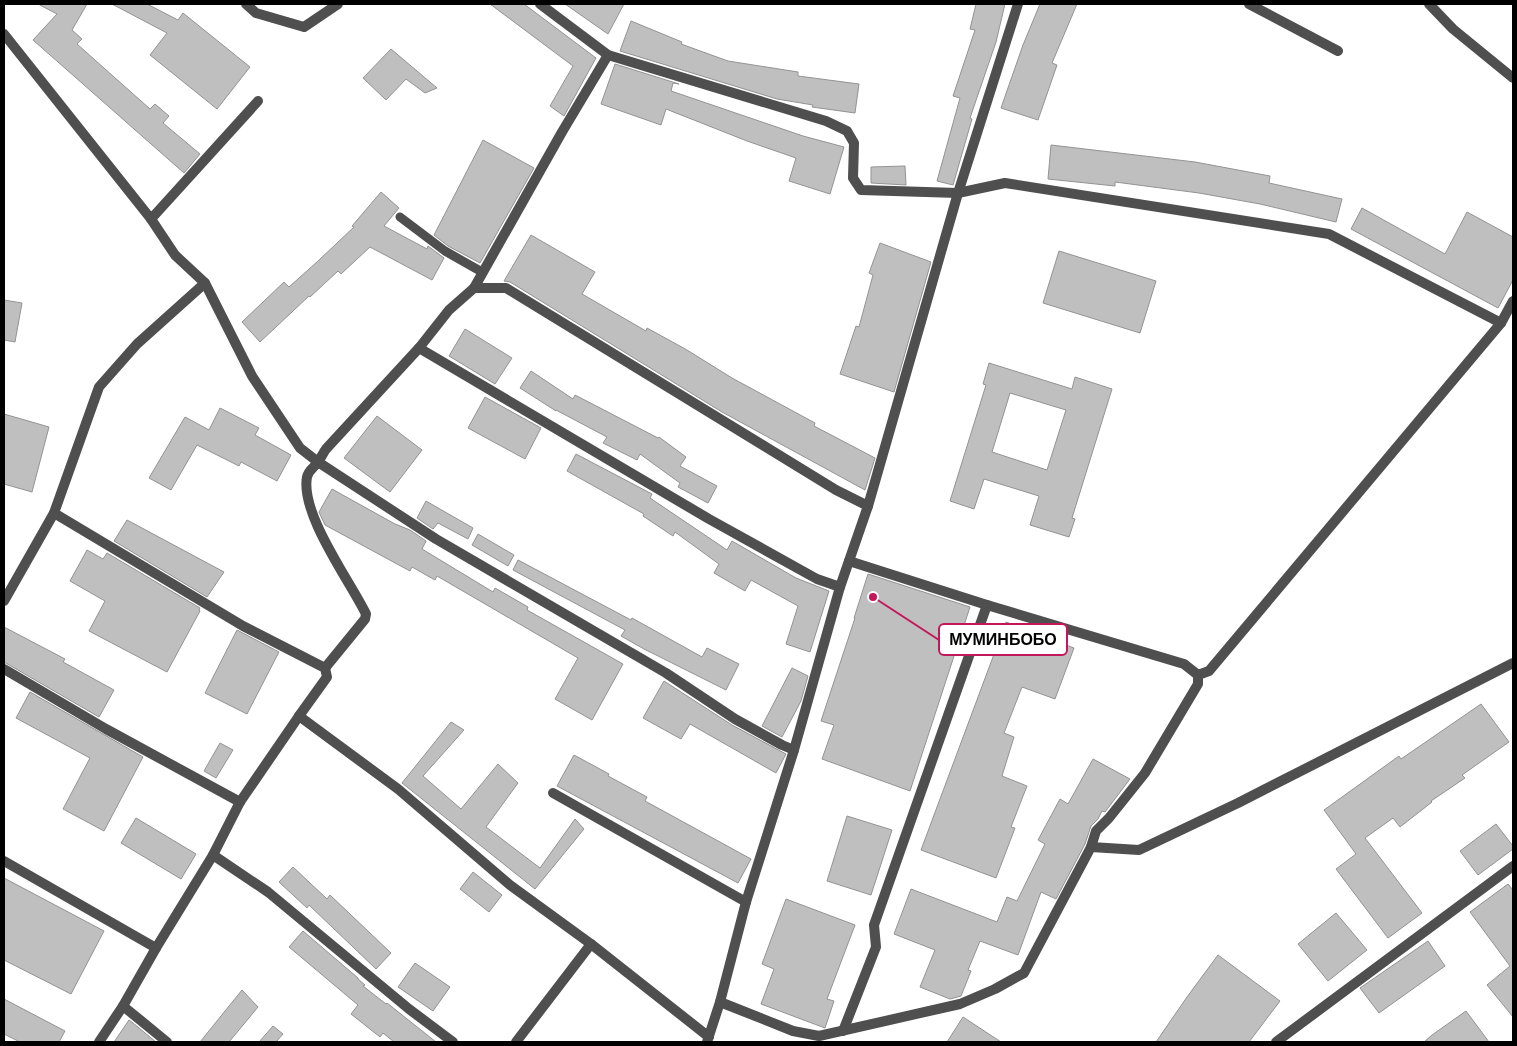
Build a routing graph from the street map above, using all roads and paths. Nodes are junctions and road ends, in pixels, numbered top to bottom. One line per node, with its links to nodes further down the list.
1 (246, 4): 2 (street)
2 (338, 4)
3 (540, 4): 9 (street)
4 (1018, 4): 12 (street)
5 (1249, 4): 8 (street)
6 (1429, 4): 10 (street)
7 (4, 34): 14 (street)
8 (1338, 50)
9 (608, 55): 12 (street); 15 (street)
10 (1513, 78)
11 (258, 101): 14 (street)
12 (958, 193): 19 (street); 22 (street)
13 (400, 217): 15 (lane)
14 (151, 219): 16 (street)
15 (482, 272): 17 (street)
16 (205, 283): 21 (street); 23 (street)
17 (474, 288): 20 (street); 22 (street)
18 (1513, 301): 19 (street)
19 (1501, 323): 31 (street)
20 (419, 348): 21 (street); 25 (street)
21 (318, 462): 30 (street); 33 (street)
22 (868, 506): 24 (street)
23 (54, 513): 26 (street); 30 (street)
24 (849, 561): 25 (street); 27 (street)
25 (840, 587): 33 (street)
26 (4, 600)
27 (987, 605): 31 (street); 45 (street)
28 (1513, 663): 36 (street)
29 (4, 668): 35 (street)
30 (325, 668): 32 (street)
31 (1198, 675): 36 (street)
32 (298, 716): 35 (street); 41 (street)
33 (794, 750): 40 (street)
34 (553, 793): 40 (street)
35 (240, 802): 37 (street)
36 (1091, 847): 45 (street)
37 (213, 855): 42 (street); 49 (street)
38 (4, 862): 42 (street)
39 (1513, 866): 51 (street)
40 (746, 902): 43 (street)
41 (591, 944): 46 (street); 50 (street)
42 (156, 948): 44 (street)
43 (720, 1002): 45 (street); 46 (street)
44 (123, 1006): 47 (street); 48 (street)
45 (843, 1031)
46 (708, 1040)
47 (99, 1042)
48 (167, 1042)
49 (453, 1042)
50 (516, 1042)
51 (1276, 1042)

